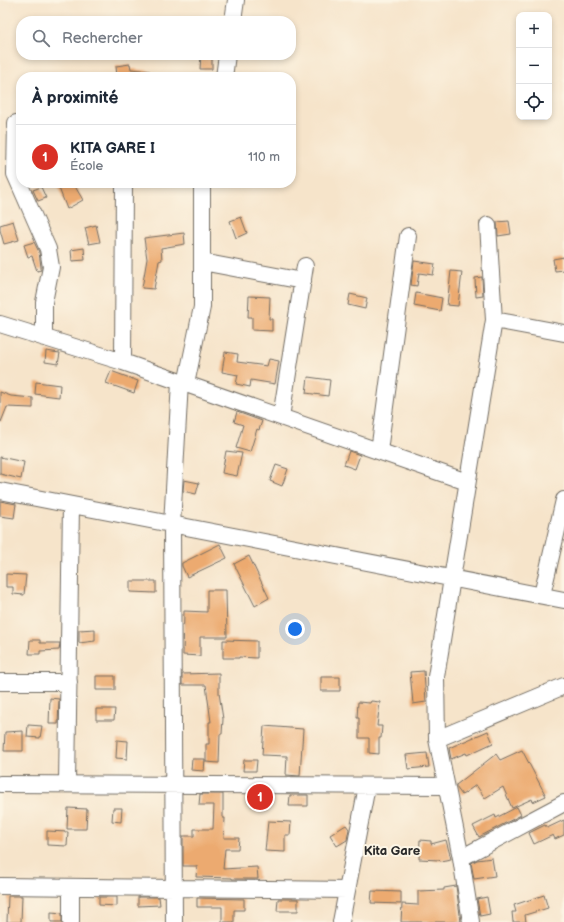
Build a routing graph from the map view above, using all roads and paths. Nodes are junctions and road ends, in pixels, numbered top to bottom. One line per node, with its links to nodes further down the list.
1 (236, 0): 2 (street)
2 (234, 16)
3 (227, 60): 4 (street)
4 (225, 72)
5 (16, 123): 6 (street)
6 (16, 176)
7 (22, 188): 16 (street)
8 (124, 188): 17 (street)
9 (202, 188): 12 (street)
10 (488, 225): 13 (street)
11 (408, 236): 20 (street)
12 (202, 262): 18 (street); 19 (street)
13 (494, 320): 15 (street); 21 (street)
14 (0, 324): 16 (street)
15 (564, 333)
16 (44, 338): 17 (street)
17 (123, 362): 18 (street)
18 (183, 383): 19 (street); 25 (street)
19 (281, 417): 20 (street)
20 (379, 451): 21 (street)
21 (467, 482): 26 (street)
22 (0, 491): 24 (street)
23 (564, 500): 27 (street)
24 (71, 505): 25 (street); 30 (street)
25 (172, 525): 26 (street); 35 (street)
26 (451, 578): 27 (street); 32 (street)
27 (542, 595): 28 (street)
28 (564, 600)
29 (0, 682): 30 (street)
30 (69, 682): 34 (street)
31 (564, 686): 32 (street)
32 (437, 739): 37 (street)
33 (0, 784): 34 (street)
34 (67, 784): 35 (street)
35 (174, 784): 36 (street); 42 (street)
36 (367, 786): 37 (street); 43 (street)
37 (446, 786): 39 (street)
38 (564, 804): 39 (street)
39 (460, 858): 47 (street)
40 (0, 886): 41 (street)
41 (71, 886): 42 (street); 44 (street)
42 (174, 888): 43 (street); 45 (street)
43 (347, 890): 46 (street)
44 (71, 922)
45 (174, 922)
46 (341, 922)
47 (471, 922)

